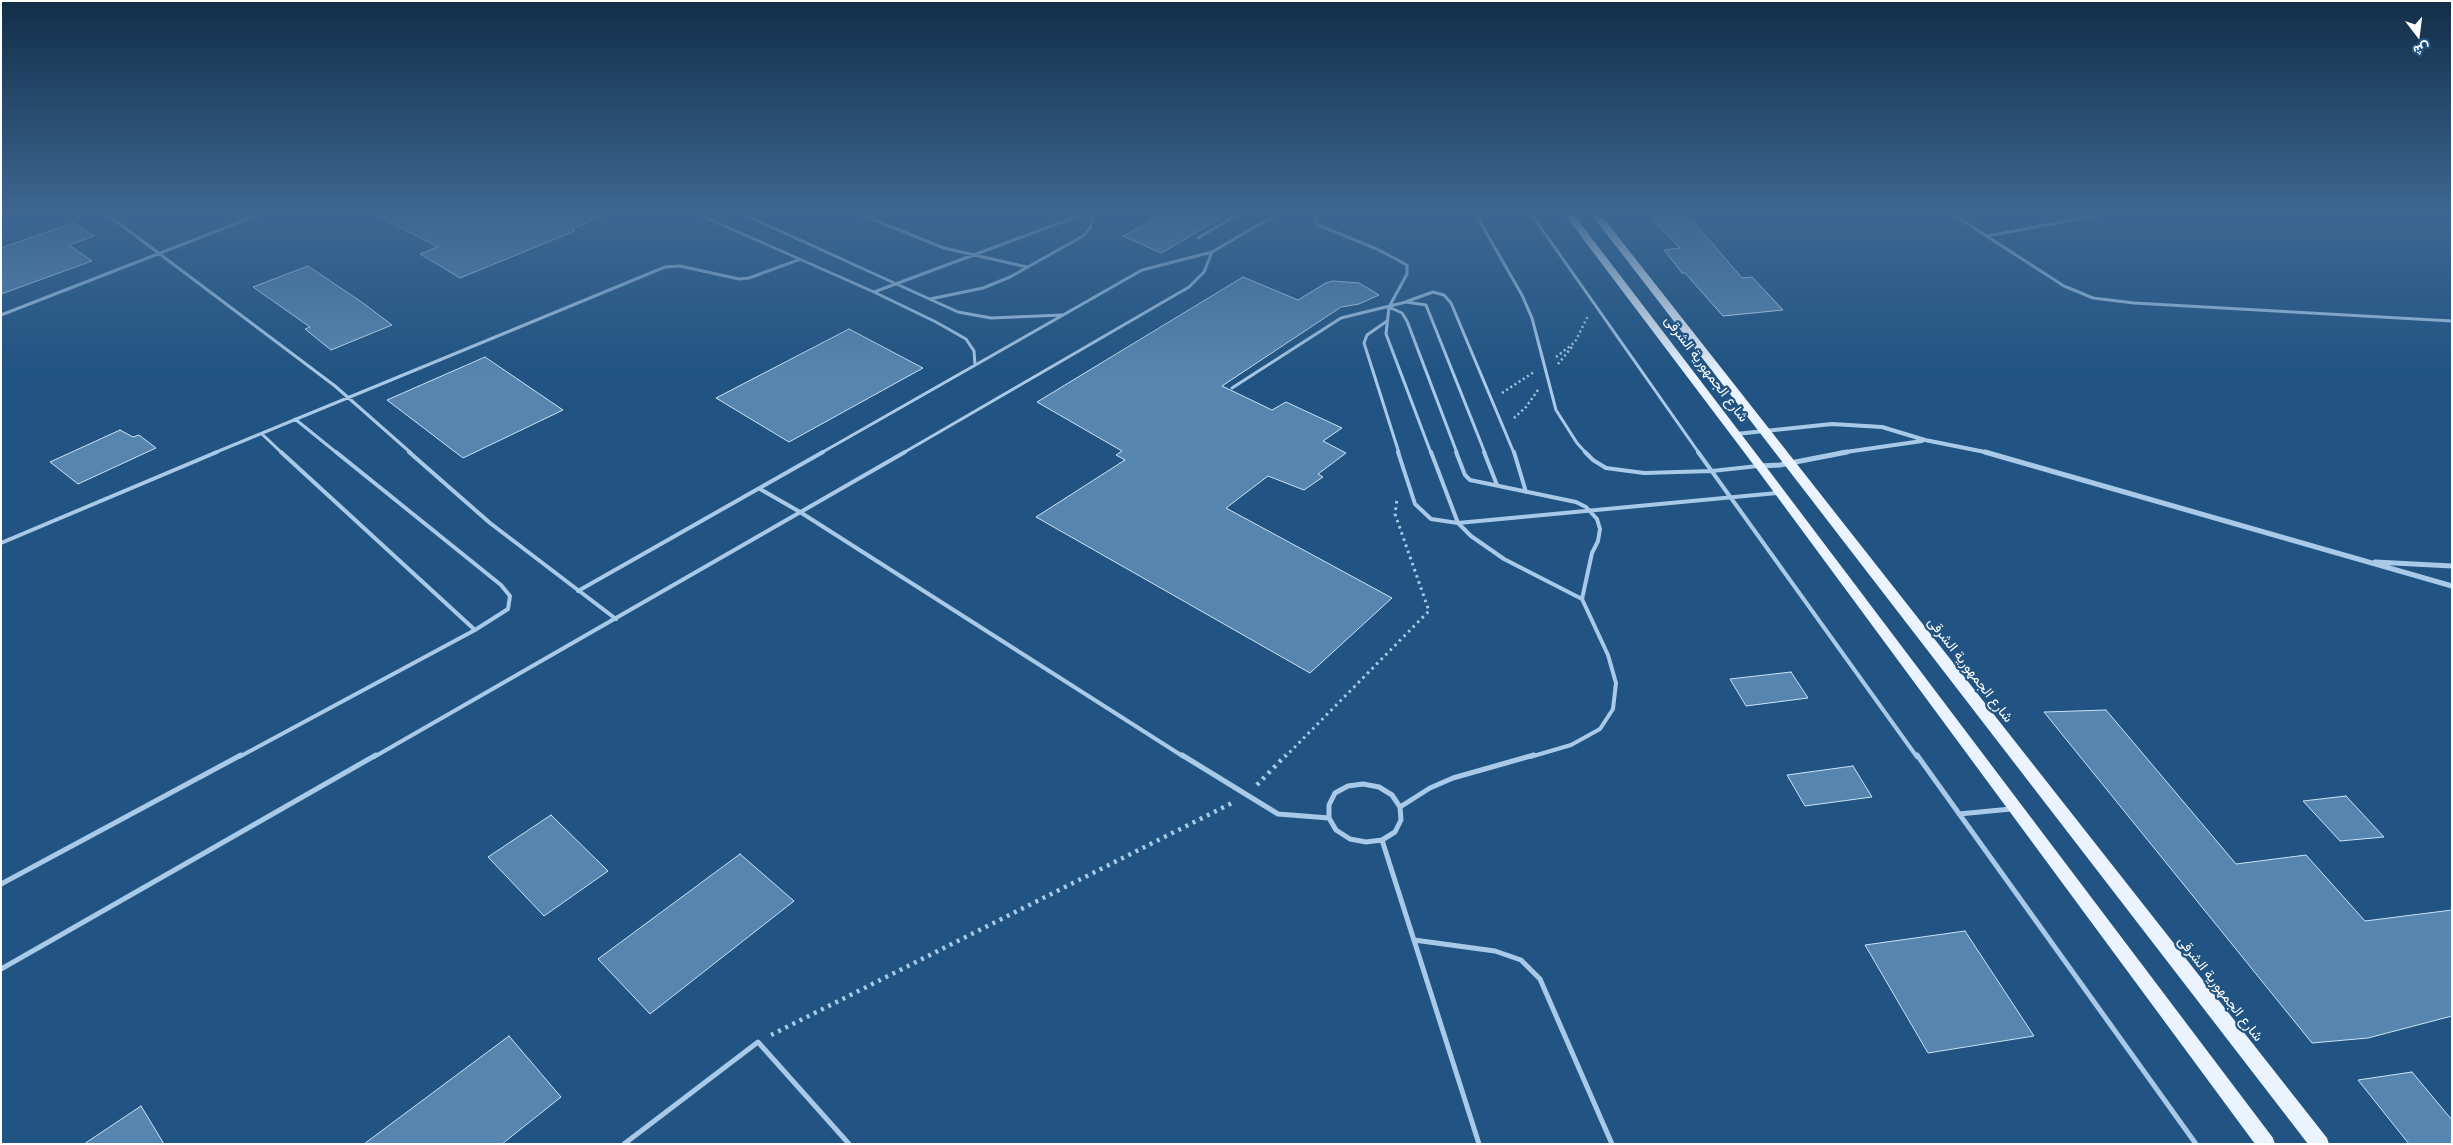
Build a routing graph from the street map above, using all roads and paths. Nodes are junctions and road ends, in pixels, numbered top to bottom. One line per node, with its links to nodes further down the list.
1 (118, 268): 23 (lane)
2 (178, 268): 29 (lane)
3 (661, 268): 29 (lane)
4 (698, 268): 5 (lane)
5 (775, 268)
6 (818, 268): 19 (lane)
7 (863, 268): 18 (lane)
8 (940, 268): 18 (lane)
9 (1024, 268): 20 (lane)
10 (1148, 268): 24 (lane)
11 (1205, 268): 43 (lane)
12 (1407, 268): 22 (lane)
13 (1506, 268): 37 (lane)
14 (1570, 268): 37 (lane)
15 (1610, 268): 33 (main road, شارع الجمهورية الشرقى)
16 (1637, 268): 31 (main road, شارع الجمهورية الشرقى)
17 (2037, 268): 26 (lane)
18 (897, 284): 19 (lane); 20 (lane)
19 (874, 292): 27 (lane)
20 (930, 298): 24 (lane)
21 (1406, 302): 22 (lane); 38 (lane); 40 (lane)
22 (1389, 307): 25 (lane); 28 (lane); 38 (lane)
23 (1, 315)
24 (1064, 315): 27 (lane)
25 (1387, 321): 46 (lane); 46 (lane)
26 (2452, 321)
27 (976, 365): 39 (lane)
28 (1232, 388)
29 (348, 396): 30 (lane); 51 (lane)
30 (295, 419): 32 (lane); 54 (lane)
31 (1763, 431): 33 (street); 34 (street); 35 (main road, شارع الجمهورية الشرقى)
32 (262, 434): 47 (lane); 54 (lane)
33 (1735, 434): 36 (main road, شارع الجمهورية الشرقى)
34 (1925, 440): 35 (street); 48 (street)
35 (1788, 462): 36 (street); 71 (main road, شارع الجمهورية الشرقى)
36 (1760, 466): 37 (lane); 41 (main road, شارع الجمهورية الشرقى)
37 (1712, 471): 42 (lane)
38 (1497, 485): 40 (lane)
39 (760, 489): 43 (lane); 51 (lane)
40 (1526, 492): 44 (lane)
41 (1780, 493): 42 (lane); 57 (main road, شارع الجمهورية الشرقى)
42 (1732, 498): 44 (lane); 58 (lane)
43 (800, 512): 53 (lane); 55 (lane)
44 (1592, 512): 46 (lane); 52 (lane)
45 (1395, 514): 55 (path)
46 (1458, 523): 52 (lane)
47 (1, 543)
48 (2366, 562): 49 (street); 50 (street)
49 (2452, 566)
50 (2452, 586)
51 (578, 591): 53 (lane)
52 (1582, 599): 56 (lane)
53 (616, 619): 63 (lane)
54 (475, 630): 61 (lane)
55 (1246, 796): 59 (lane); 64 (path)
56 (1400, 807): 59 (lane); 60 (lane)
57 (2015, 808): 58 (lane); 70 (main road, شارع الجمهورية الشرقى)
58 (1959, 814): 69 (lane)
59 (1329, 818): 60 (lane)
60 (1382, 840): 62 (lane)
61 (1, 884)
62 (1414, 940): 67 (lane); 68 (lane)
63 (1, 969)
64 (758, 1042): 65 (lane); 66 (lane)
65 (624, 1144)
66 (849, 1144)
67 (1480, 1144)
68 (1612, 1144)
69 (2196, 1144)
70 (2266, 1144)
71 (2320, 1144)

